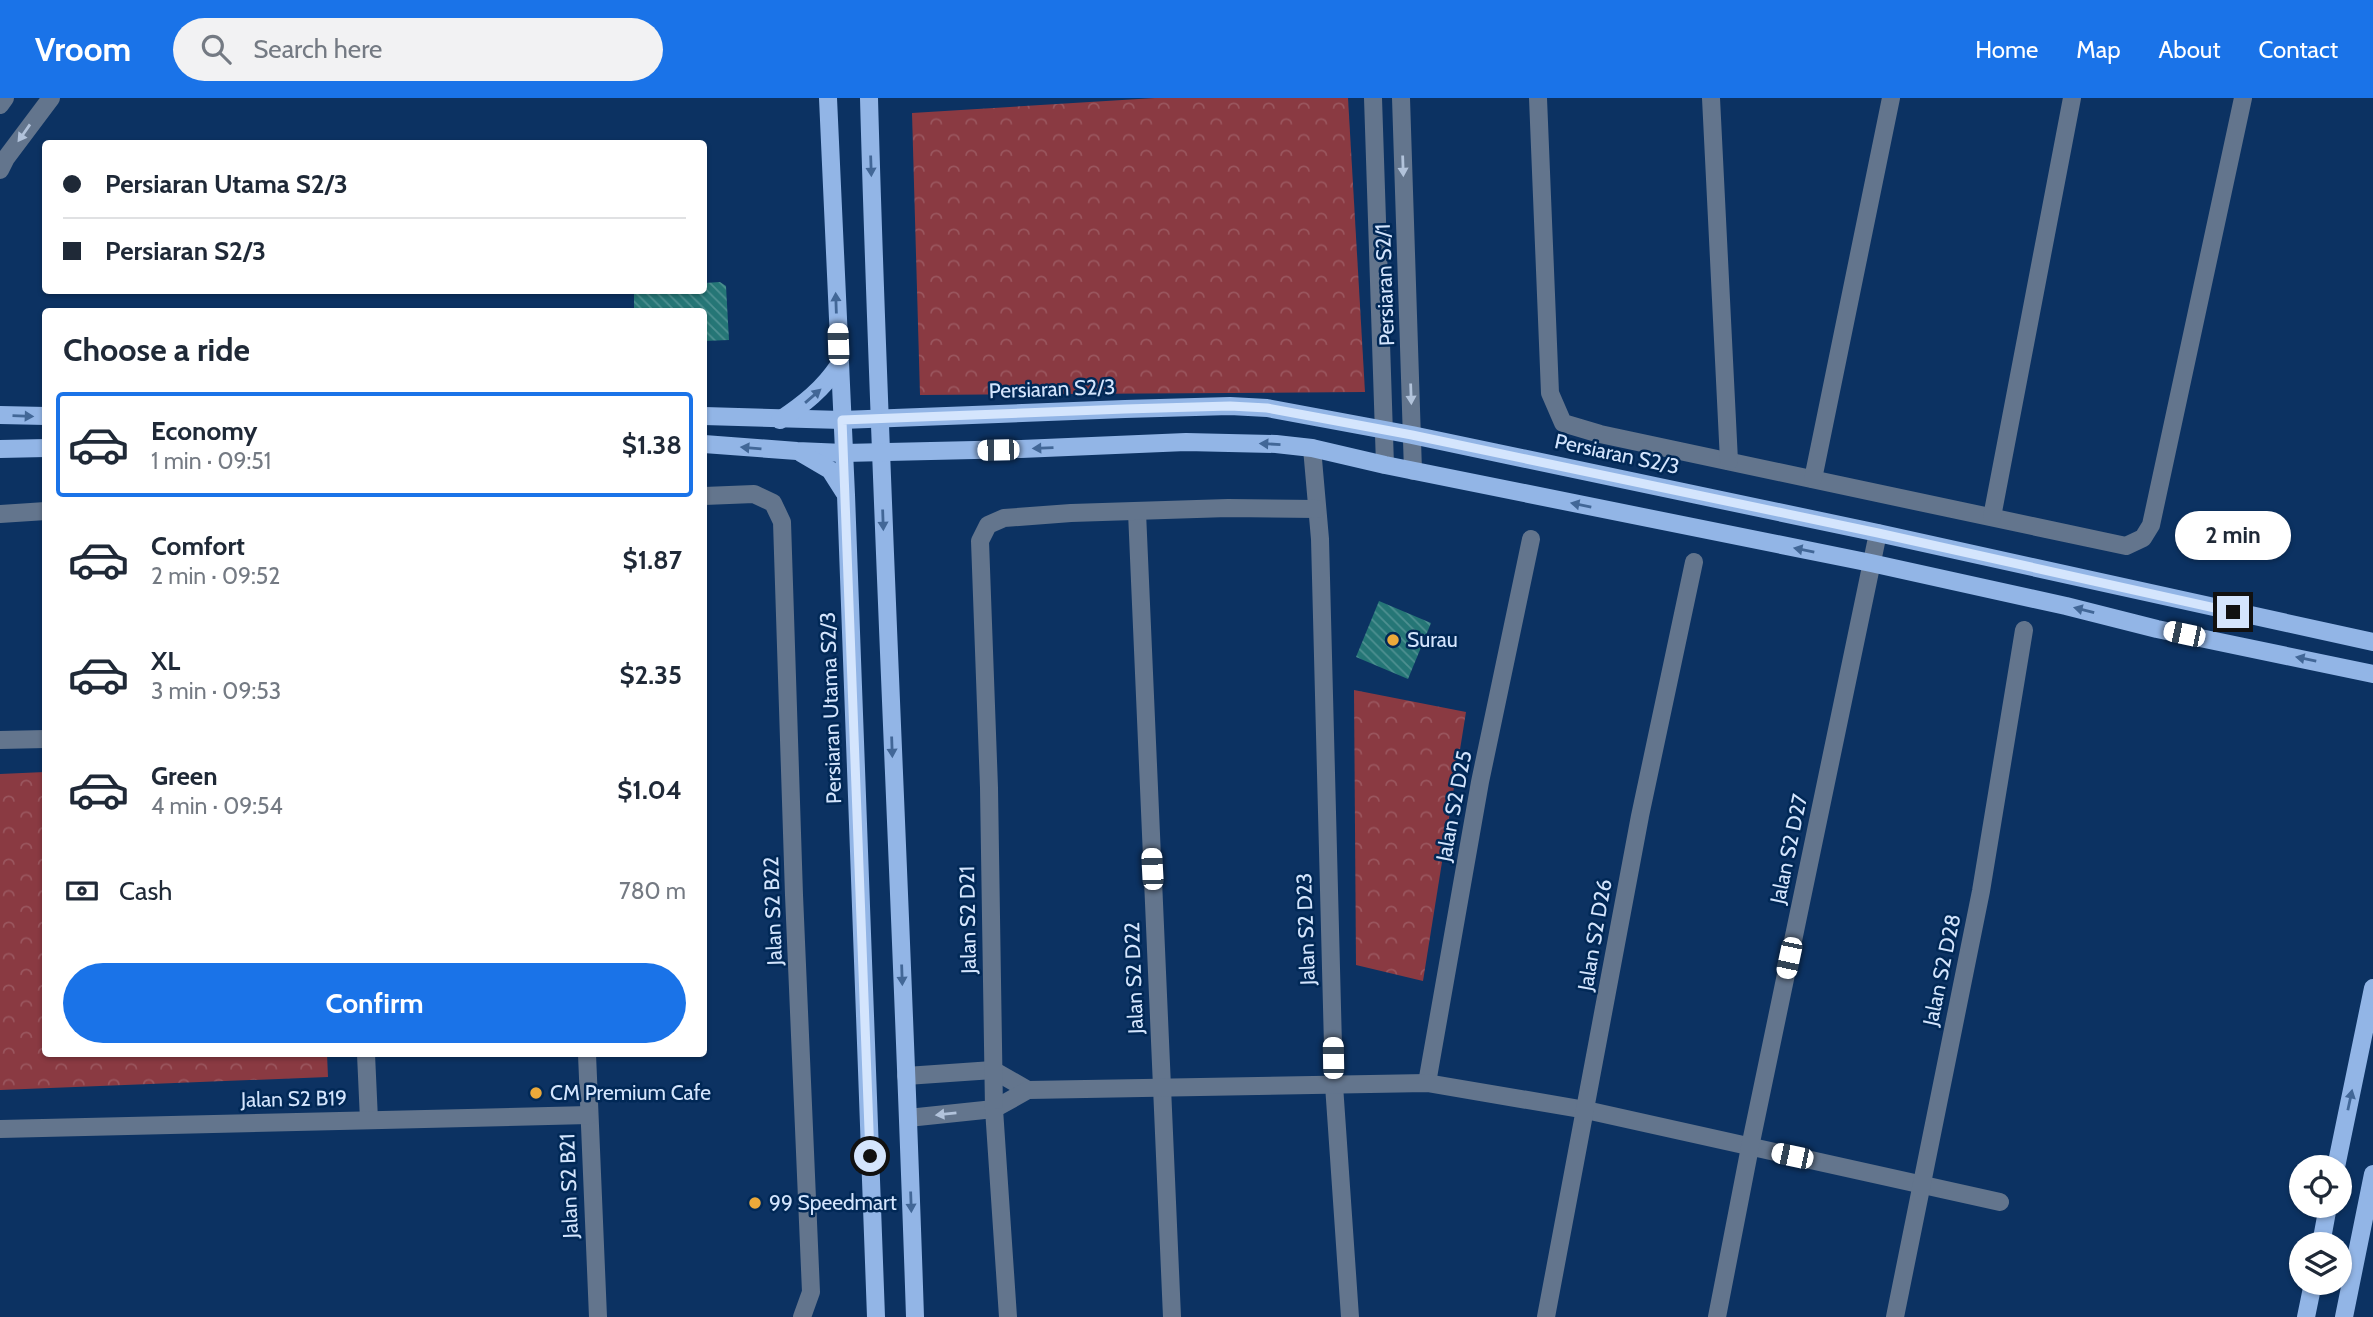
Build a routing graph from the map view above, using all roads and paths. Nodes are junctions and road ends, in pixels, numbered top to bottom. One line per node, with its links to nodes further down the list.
1 (5, 98): 12 (street)
2 (51, 98): 13 (street, one-way to 13)
3 (828, 98): 14 (main road, Persiaran Utama S2/3, one-way to 3)
4 (869, 98): 18 (main road, one-way to 18)
5 (1373, 98): 21 (street, Persiaran S2/1)
6 (1401, 98): 22 (street, Persiaran S2/1, one-way to 22)
7 (1538, 98): 30 (street)
8 (1711, 98): 30 (street)
9 (1891, 98): 33 (street)
10 (2072, 98): 40 (street)
11 (2243, 98): 40 (street)
12 (0, 105)
13 (0, 170)
14 (839, 365): 19 (main road, one-way to 14); 20 (main road, Persiaran Utama S2/3)
15 (0, 415): 16 (main road, one-way to 16)
16 (42, 416)
17 (707, 416): 19 (main road, Persiaran S2/3)
18 (878, 419): 20 (main road, Persiaran S2/3); 21 (main road, Persiaran S2/3); 28 (main road)
19 (780, 420): 20 (main road, Persiaran S2/3)
20 (842, 420): 29 (main road, Persiaran Utama S2/3)
21 (1385, 430): 22 (main road, Persiaran S2/3); 31 (street, Persiaran S2/1)
22 (1412, 435): 32 (street, Persiaran S2/1); 41 (main road, Persiaran S2/3)
23 (707, 444): 27 (main road, one-way to 23)
24 (42, 448): 26 (main road)
25 (1312, 448): 28 (main road, one-way to 28); 31 (main road); 36 (street, Jalan S2 D23)
26 (0, 449)
27 (797, 452): 29 (main road); 34 (main road)
28 (880, 452): 29 (main road); 58 (main road, one-way to 58)
29 (844, 453): 34 (main road, Persiaran Utama S2/3)
30 (1729, 461): 33 (street)
31 (1385, 465): 32 (main road)
32 (1413, 471): 44 (main road, one-way to 32)
33 (1813, 479): 40 (street)
34 (846, 495): 77 (main road, Persiaran Utama S2/3)
35 (707, 496): 76 (street, Jalan S2 B22)
36 (1317, 509): 38 (street); 60 (street, Jalan S2 D23)
37 (42, 511): 39 (street)
38 (1137, 512): 57 (street, Jalan S2 D21); 61 (street, Jalan S2 D22)
39 (0, 514)
40 (1993, 517)
41 (1878, 533): 44 (street, Jalan S2 D27); 47 (main road, Persiaran S2/3)
42 (1531, 539): 59 (street, Jalan S2 D25)
43 (1694, 562): 64 (street, Jalan S2 D26)
44 (1871, 563): 49 (main road, one-way to 44); 69 (street, Jalan S2 D27)
45 (2373, 628): 47 (main road)
46 (2024, 630): 72 (street, Jalan S2 D28)
47 (2339, 635): 48 (main road, Persiaran S2/3)
48 (2373, 642)
49 (2342, 667): 50 (main road); 51 (main road)
50 (2373, 674)
51 (2373, 689)
52 (42, 739): 53 (street)
53 (0, 740)
54 (2373, 988): 70 (main road, one-way to 54)
55 (366, 1057): 67 (street)
56 (587, 1057): 65 (street, Jalan S2 B21)
57 (993, 1070): 58 (street); 62 (street); 63 (street, Jalan S2 D21)
58 (906, 1076): 66 (main road)
59 (1427, 1083): 60 (street); 64 (street)
60 (1334, 1085): 61 (street); 81 (street, Jalan S2 D23)
61 (1161, 1087): 62 (street); 80 (street, Jalan S2 D22)
62 (1028, 1090): 63 (street)
63 (994, 1109): 66 (street, one-way to 66); 79 (street, Jalan S2 D21)
64 (1586, 1110): 69 (street); 82 (street, Jalan S2 D26)
65 (589, 1115): 67 (street, Jalan S2 B19); 75 (street, Jalan S2 B21)
66 (908, 1118): 78 (main road, one-way to 78)
67 (369, 1120): 68 (street, Jalan S2 B19)
68 (0, 1129)
69 (1750, 1147): 72 (street); 83 (street, Jalan S2 D27)
70 (2338, 1155)
71 (2373, 1174): 86 (main road)
72 (1921, 1185): 73 (street); 84 (street, Jalan S2 D28)
73 (2000, 1202)
74 (2311, 1295): 85 (main road)
75 (597, 1317)
76 (802, 1317)
77 (876, 1317)
78 (915, 1317)
79 (1007, 1317)
80 (1172, 1317)
81 (1350, 1317)
82 (1546, 1317)
83 (1717, 1317)
84 (1895, 1317)
85 (2306, 1317)
86 (2344, 1317)

